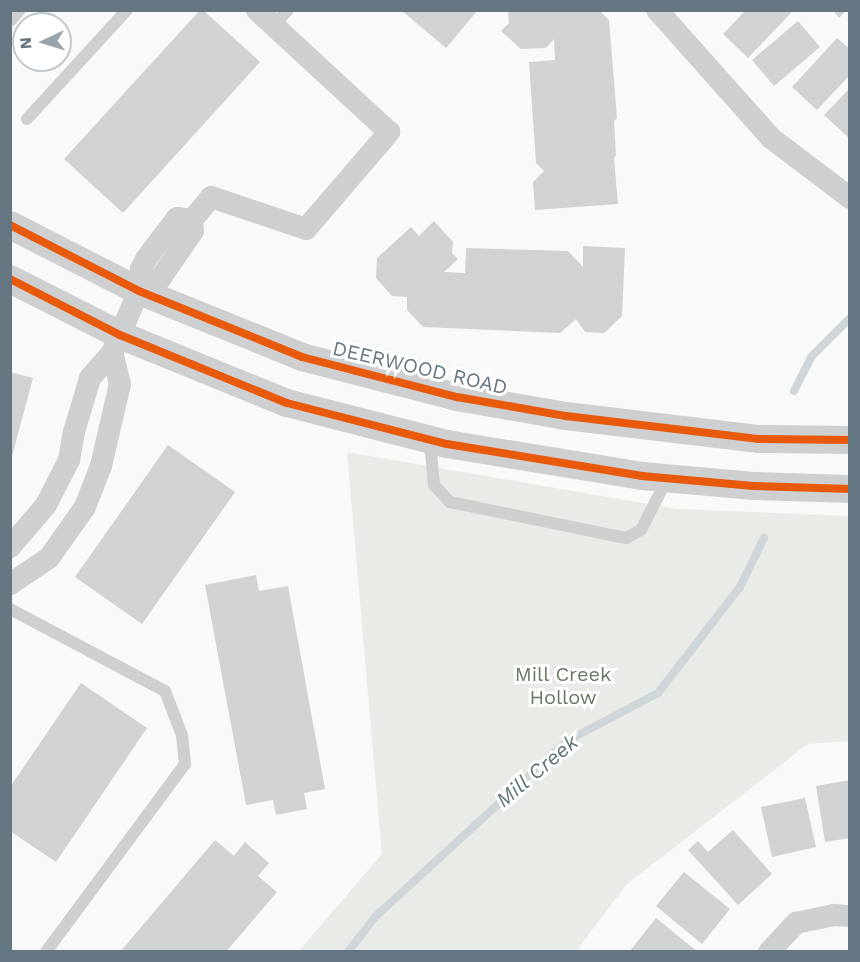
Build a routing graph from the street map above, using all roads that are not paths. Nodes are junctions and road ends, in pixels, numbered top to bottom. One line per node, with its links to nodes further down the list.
1 (20, 10): 5 (lane)
2 (127, 10): 6 (lane)
3 (657, 10): 7 (street)
4 (272, 16): 10 (street)
5 (10, 21)
6 (27, 119)
7 (849, 198)
8 (10, 225): 10 (street, DEERWOOD ROAD)
9 (10, 279): 11 (street)
10 (141, 286): 11 (street); 13 (street, DEERWOOD ROAD)
11 (116, 344): 12 (street); 16 (street); 17 (street)
12 (429, 440): 14 (street); 14 (lane)
13 (849, 440)
14 (667, 478): 15 (street)
15 (849, 489)
16 (10, 547)
17 (10, 584)
18 (10, 609): 20 (lane)
19 (849, 916): 21 (street)
20 (46, 951)
21 (769, 951)

